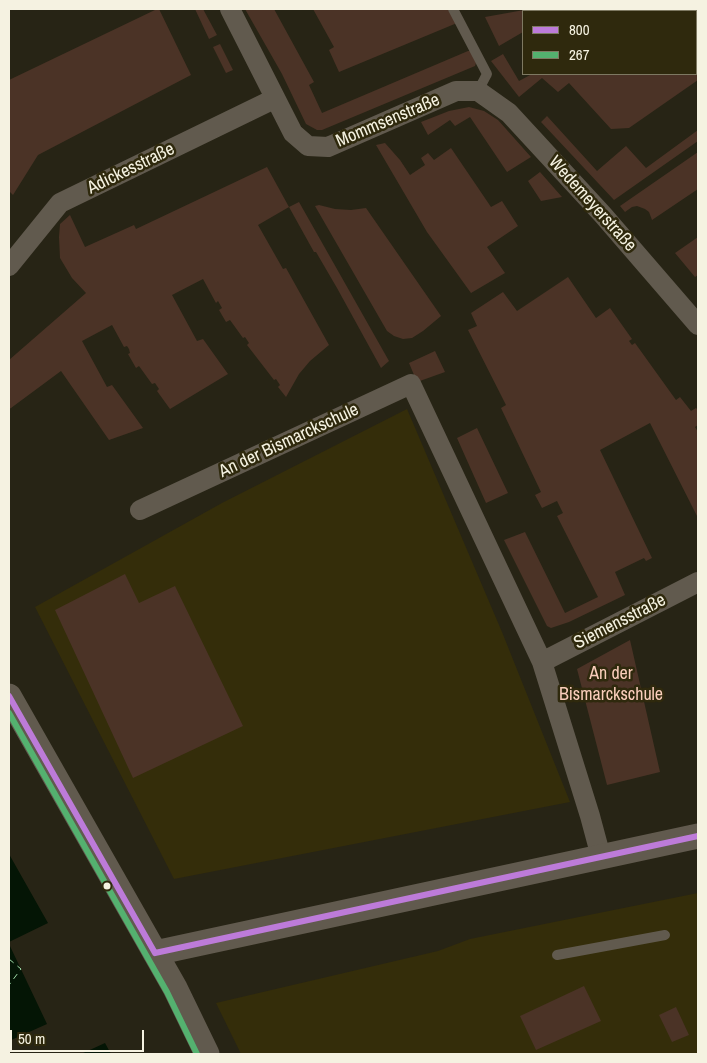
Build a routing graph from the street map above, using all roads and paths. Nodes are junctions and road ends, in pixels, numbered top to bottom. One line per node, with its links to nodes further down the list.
1 (230, 9): 4 (street, Mommsenstraße)
2 (453, 9): 3 (lane)
3 (478, 91): 4 (street, Mommsenstraße); 6 (street, Wedemeyerstraße)
4 (274, 99): 5 (street, Adickesstraße)
5 (9, 266)
6 (698, 325)
7 (140, 510): 9 (street, An der Bismarckschule)
8 (698, 582): 9 (street, Siemensstraße)
9 (542, 662): 12 (street, An der Bismarckschule)
10 (9, 696): 14 (street)
11 (698, 836): 12 (street)
12 (601, 856): 14 (street)
13 (665, 935): 15 (lane)
14 (155, 953): 16 (street)
15 (557, 955)
16 (207, 1054)

